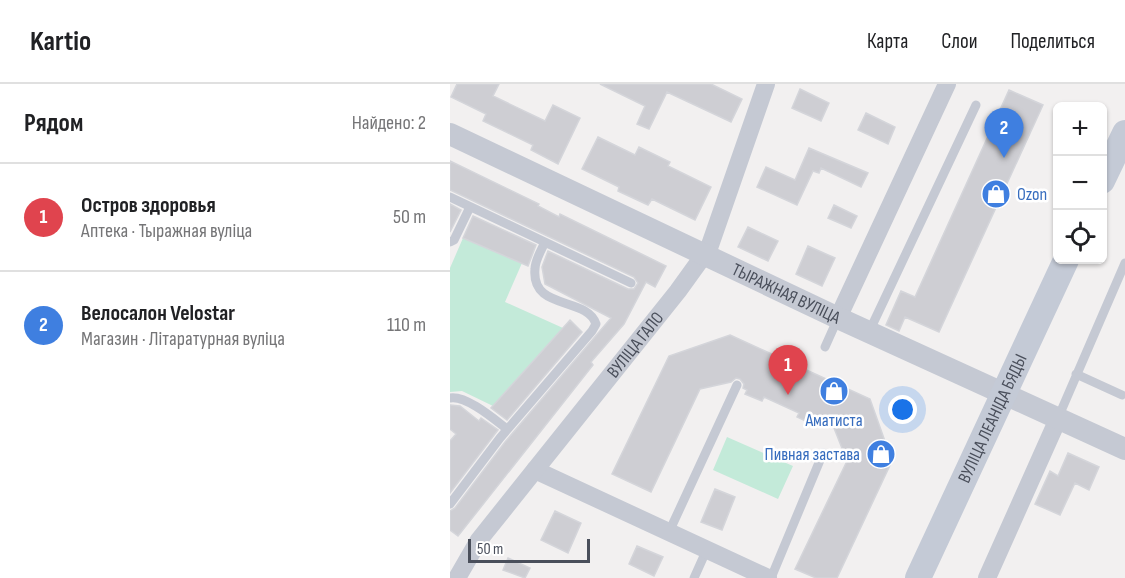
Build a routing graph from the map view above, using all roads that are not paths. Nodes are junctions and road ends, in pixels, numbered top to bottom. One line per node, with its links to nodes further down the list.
1 (947, 84): 15 (street)
2 (765, 85): 11 (street, ВУЛІЦА ГАЛО)
3 (976, 105): 16 (lane)
4 (1125, 133): 6 (main road)
5 (450, 134): 11 (street, ТЫРАЖНАЯ ВУЛІЦА)
6 (1107, 171)
7 (450, 197): 8 (lane)
8 (470, 207): 9 (lane); 10 (lane)
9 (450, 242)
10 (545, 242): 14 (lane); 24 (lane)
11 (704, 255): 15 (street, ТЫРАЖНАЯ ВУЛІЦА); 27 (street, ВУЛІЦА ГАЛО)
12 (1125, 263): 18 (lane)
13 (1064, 264): 20 (main road, ВУЛІЦА ЛЕАНІДА БЯДЫ)
14 (631, 283)
15 (838, 318): 16 (street, ТЫРАЖНАЯ ВУЛІЦА); 17 (lane)
16 (882, 335): 20 (street, ТЫРАЖНАЯ ВУЛІЦА)
17 (825, 347)
18 (1076, 374): 21 (lane); 23 (lane)
19 (737, 385): 29 (lane)
20 (1004, 394): 23 (street, ТЫРАЖНАЯ ВУЛІЦА); 36 (main road, ВУЛІЦА ЛЕАНІДА БЯДЫ)
21 (1122, 395)
22 (450, 398): 24 (lane)
23 (1058, 419): 25 (street, ТЫРАЖНАЯ ВУЛІЦА); 37 (street)
24 (507, 429): 28 (lane)
25 (1125, 449)
26 (823, 453): 31 (lane)
27 (536, 470): 29 (street); 33 (street, ВУЛІЦА ГАЛО)
28 (450, 504)
29 (669, 532): 30 (street)
30 (707, 549): 34 (lane); 35 (street)
31 (784, 550): 32 (lane); 35 (lane)
32 (794, 555)
33 (457, 578)
34 (694, 578)
35 (769, 578)
36 (918, 578)
37 (987, 578)

